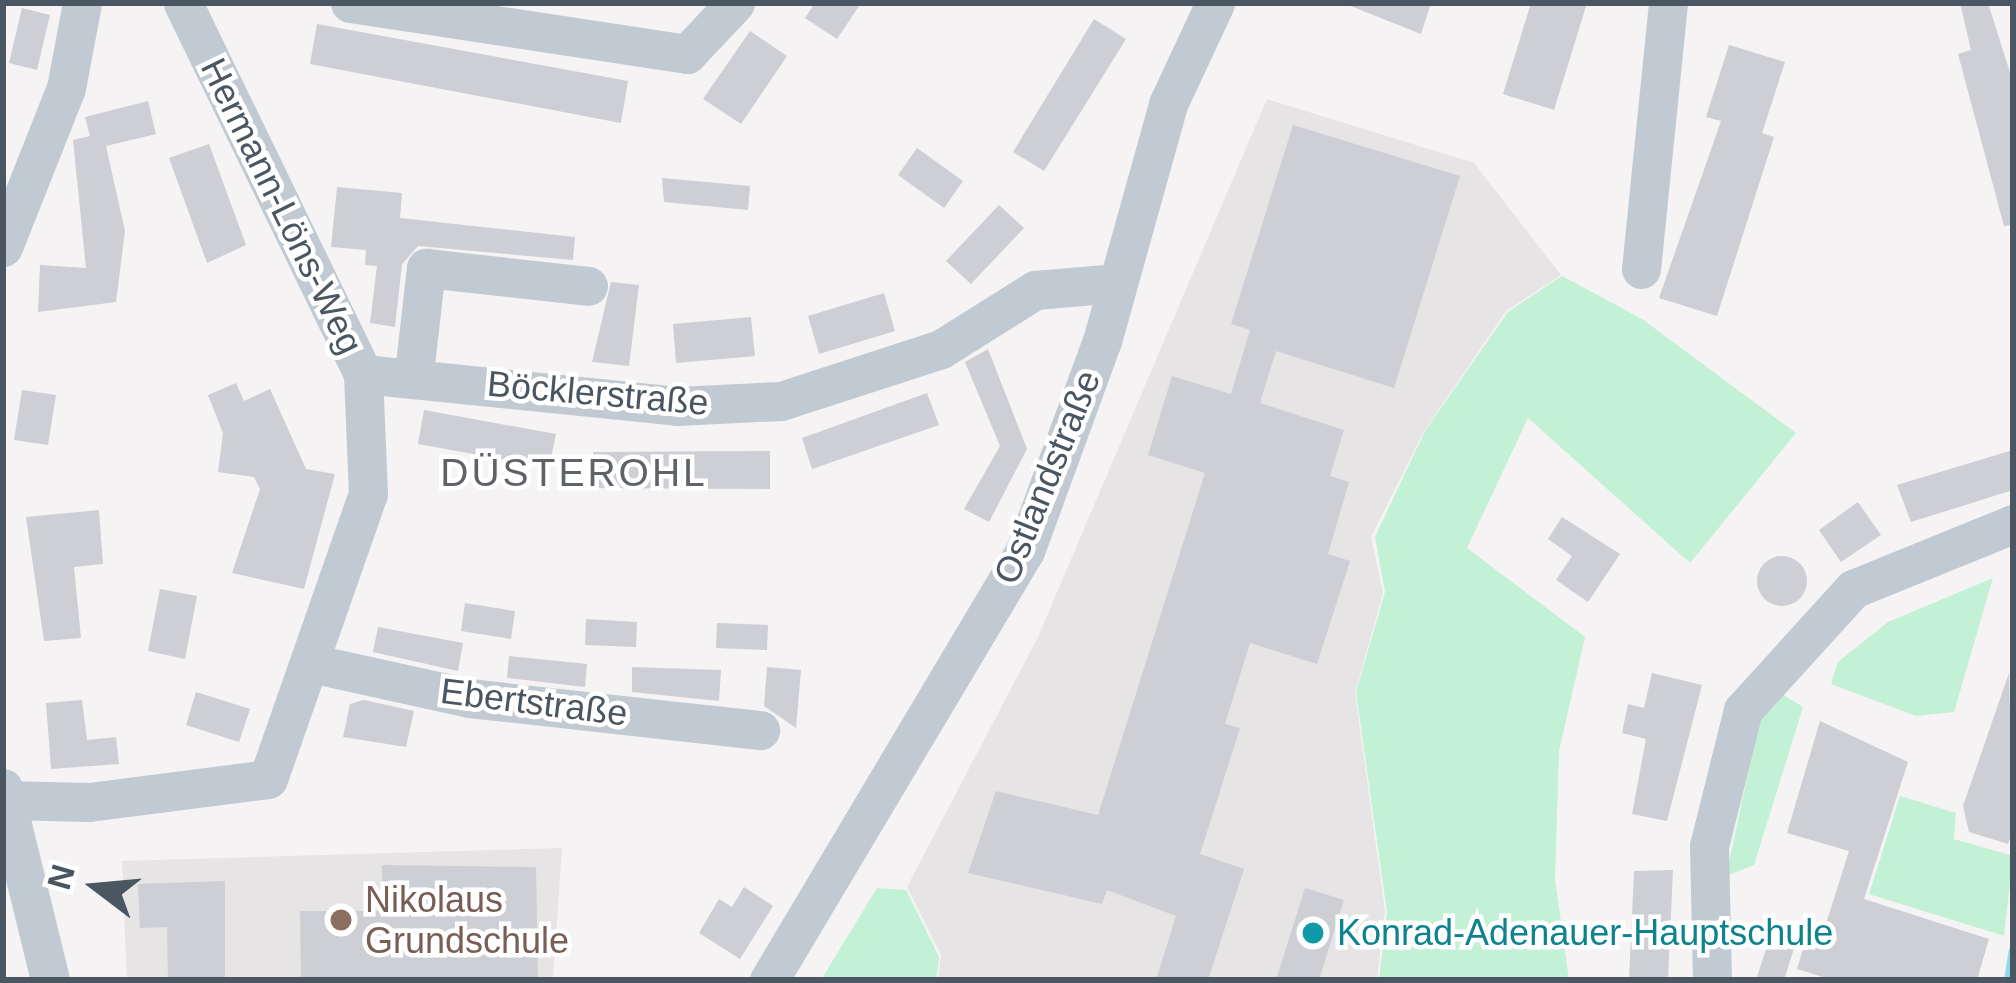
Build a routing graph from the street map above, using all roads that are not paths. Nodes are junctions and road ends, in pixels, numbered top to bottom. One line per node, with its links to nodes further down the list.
1 (82, 3): 7 (street)
2 (350, 3): 3 (street)
3 (735, 3)
4 (1215, 3): 9 (street, Ostlandstraße)
5 (1668, 3): 8 (street)
6 (195, 6): 12 (street, Hermann-Löns-Weg)
7 (3, 247)
8 (1642, 269)
9 (1118, 283): 11 (street, Böcklerstraße); 18 (street, Ostlandstraße)
10 (588, 286): 11 (street)
11 (414, 373): 12 (street, Böcklerstraße)
12 (363, 374): 14 (street, Hermann-Löns-Weg)
13 (2013, 524): 19 (street)
14 (310, 663): 15 (street, Ebertstraße); 16 (street, Hermann-Löns-Weg)
15 (760, 730)
16 (4, 794): 17 (street)
17 (50, 980)
18 (769, 980)
19 (1712, 980)

